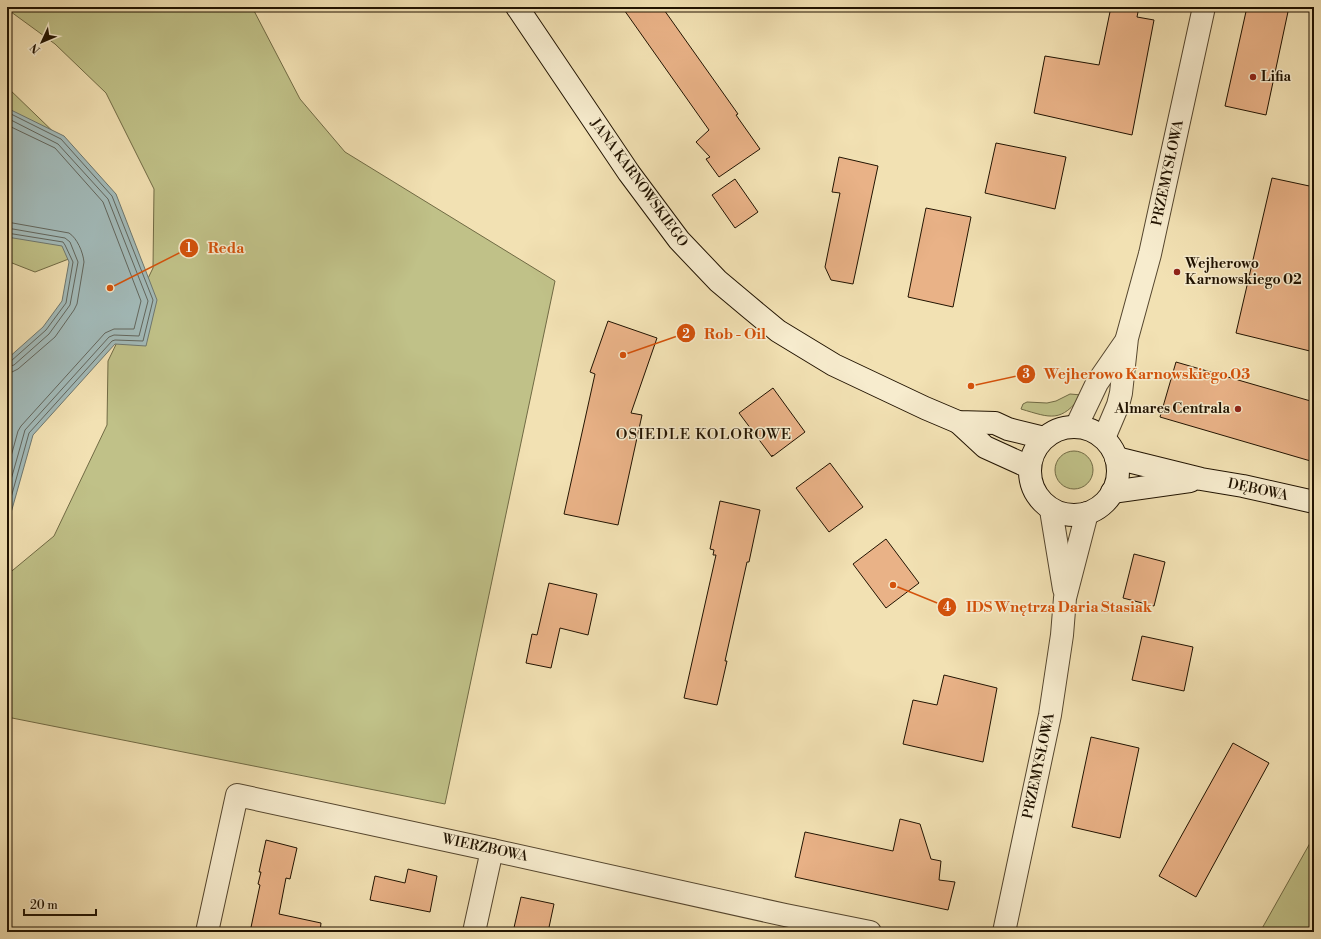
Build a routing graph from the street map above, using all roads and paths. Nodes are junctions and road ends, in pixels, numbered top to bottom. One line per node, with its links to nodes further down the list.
1 (517, 7): 4 (street, JANA KARNOWSKIEGO)
2 (1204, 7): 3 (street, PRZEMYSŁOWA)
3 (1127, 338): 5 (street, PRZEMYSŁOWA); 7 (street, PRZEMYSŁOWA)
4 (958, 422): 6 (street, JANA KARNOWSKIEGO); 9 (street, JANA KARNOWSKIEGO)
5 (1076, 426): 6 (street); 7 (street)
6 (1044, 438): 9 (street)
7 (1104, 438): 8 (street)
8 (1116, 458): 10 (street, DĘBOWA); 11 (street)
9 (1029, 468): 13 (street)
10 (1201, 479): 11 (street, DĘBOWA); 12 (street, DĘBOWA)
11 (1112, 492): 14 (street)
12 (1314, 502)
13 (1051, 510): 14 (street); 15 (street, PRZEMYSŁOWA)
14 (1087, 513): 15 (street, PRZEMYSŁOWA)
15 (1065, 598): 21 (street, PRZEMYSŁOWA)
16 (492, 850): 17 (street, WIERZBOWA); 18 (street, WIERZBOWA); 19 (street)
17 (784, 924): 20 (street, WIERZBOWA)
18 (207, 932)
19 (474, 932)
20 (870, 932)
21 (1004, 932)

